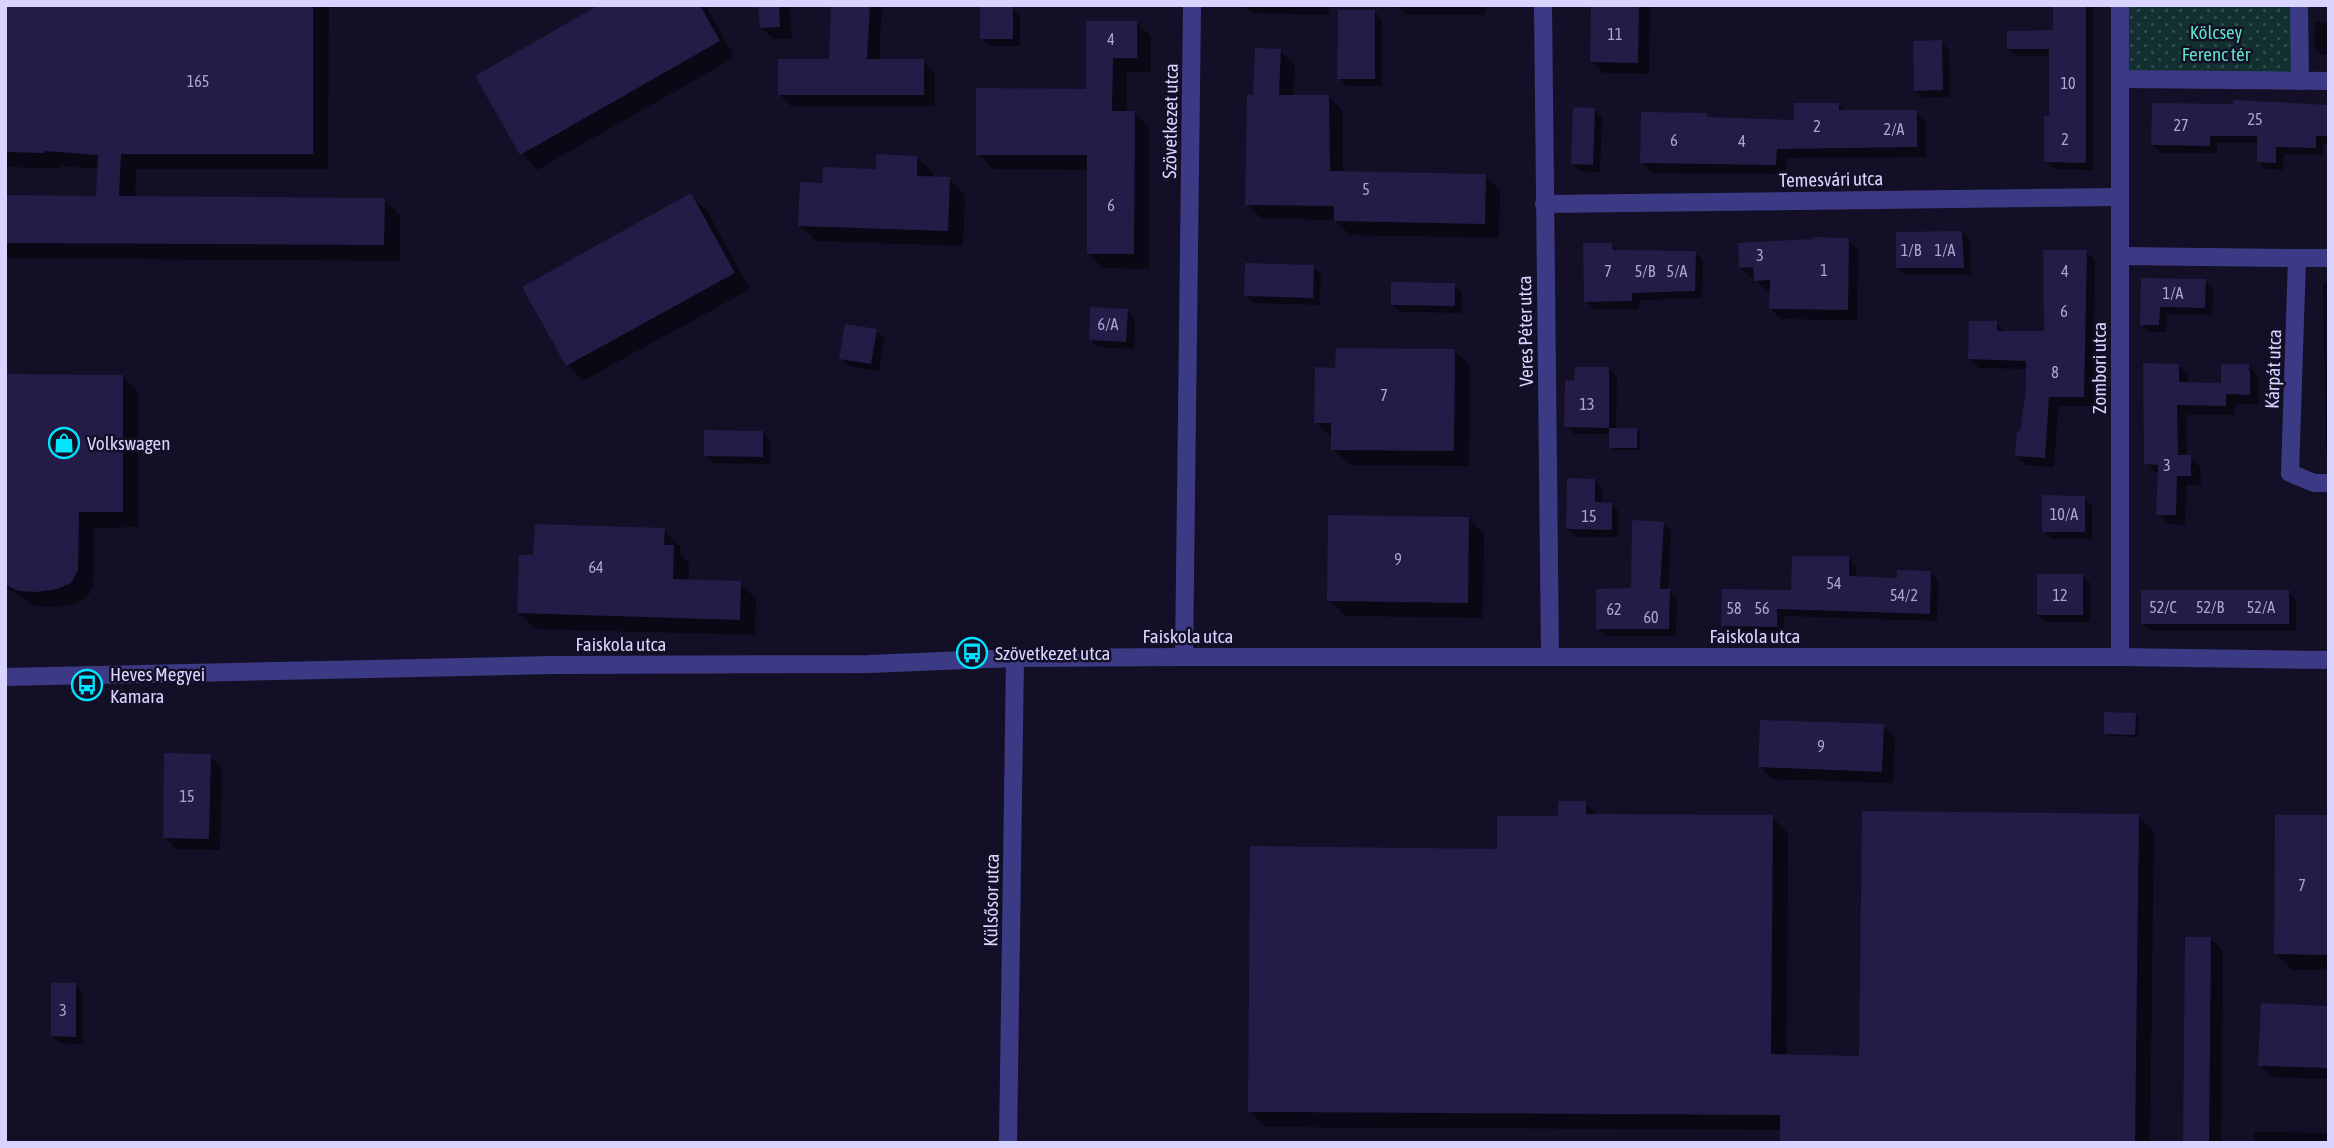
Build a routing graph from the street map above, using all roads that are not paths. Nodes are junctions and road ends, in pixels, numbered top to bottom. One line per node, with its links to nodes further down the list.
1 (1192, 5): 15 (street, Szövetkezet utca)
2 (1543, 5): 9 (street, Veres Péter utca)
3 (2120, 5): 5 (street)
4 (2299, 5): 6 (street)
5 (2120, 79): 6 (street); 8 (street, Zombori utca)
6 (2300, 81): 7 (street)
7 (2329, 81)
8 (2119, 197): 9 (street, Temesvári utca); 10 (street, Zombori utca)
9 (1544, 204): 14 (street, Veres Péter utca)
10 (2120, 256): 11 (street); 16 (street, Zombori utca)
11 (2297, 258): 12 (street); 13 (street, Kárpát utca)
12 (2329, 258)
13 (2329, 483)
14 (1550, 656): 15 (street, Faiskola utca); 16 (street, Faiskola utca)
15 (1184, 657): 17 (street, Faiskola utca)
16 (2120, 657): 18 (street, Faiskola utca)
17 (1015, 658): 19 (street, Faiskola utca); 20 (street, Külsősor utca)
18 (2329, 660)
19 (5, 677)
20 (1008, 1143)

